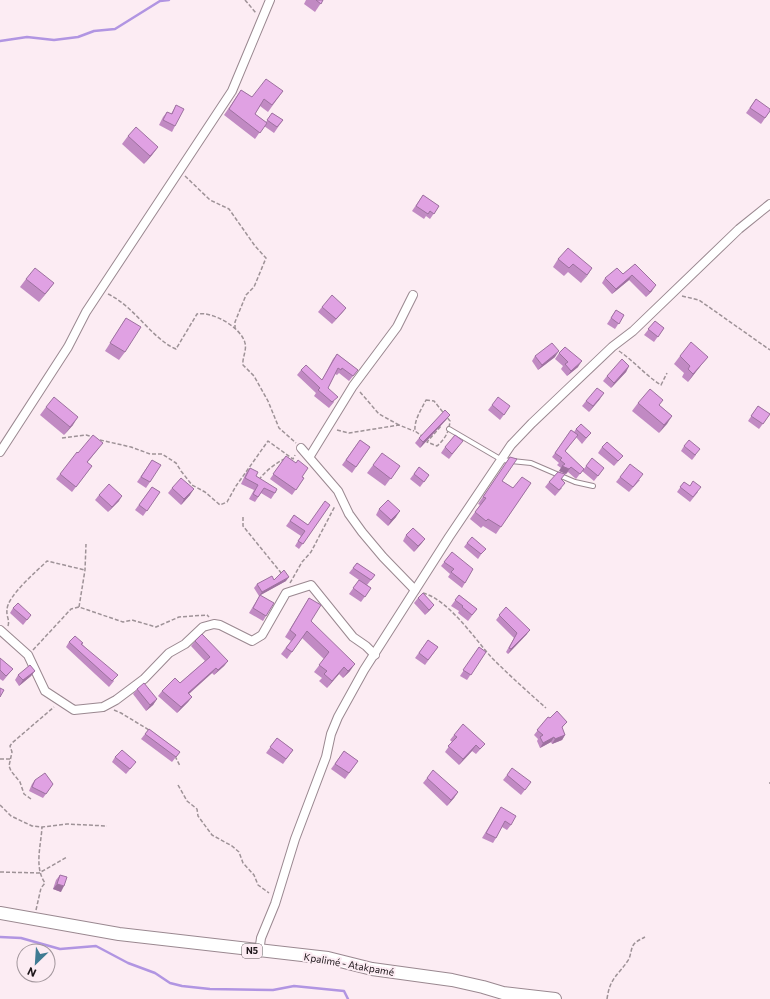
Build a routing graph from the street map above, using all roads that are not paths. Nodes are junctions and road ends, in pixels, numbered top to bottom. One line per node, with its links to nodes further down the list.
1 (270, 0): 6 (street)
2 (770, 204): 8 (street)
3 (413, 295): 7 (street)
4 (449, 429): 8 (lane)
5 (301, 448): 7 (street)
6 (0, 452)
7 (310, 456): 10 (street)
8 (502, 460): 9 (lane); 10 (street)
9 (593, 486)
10 (415, 590): 12 (street)
11 (3, 633): 12 (street)
12 (375, 655): 14 (street)
13 (0, 913): 14 (main road, Kpalimé - Atakpamé / N5)
14 (259, 952): 15 (main road, Kpalimé - Atakpamé / N5)
15 (555, 999)

